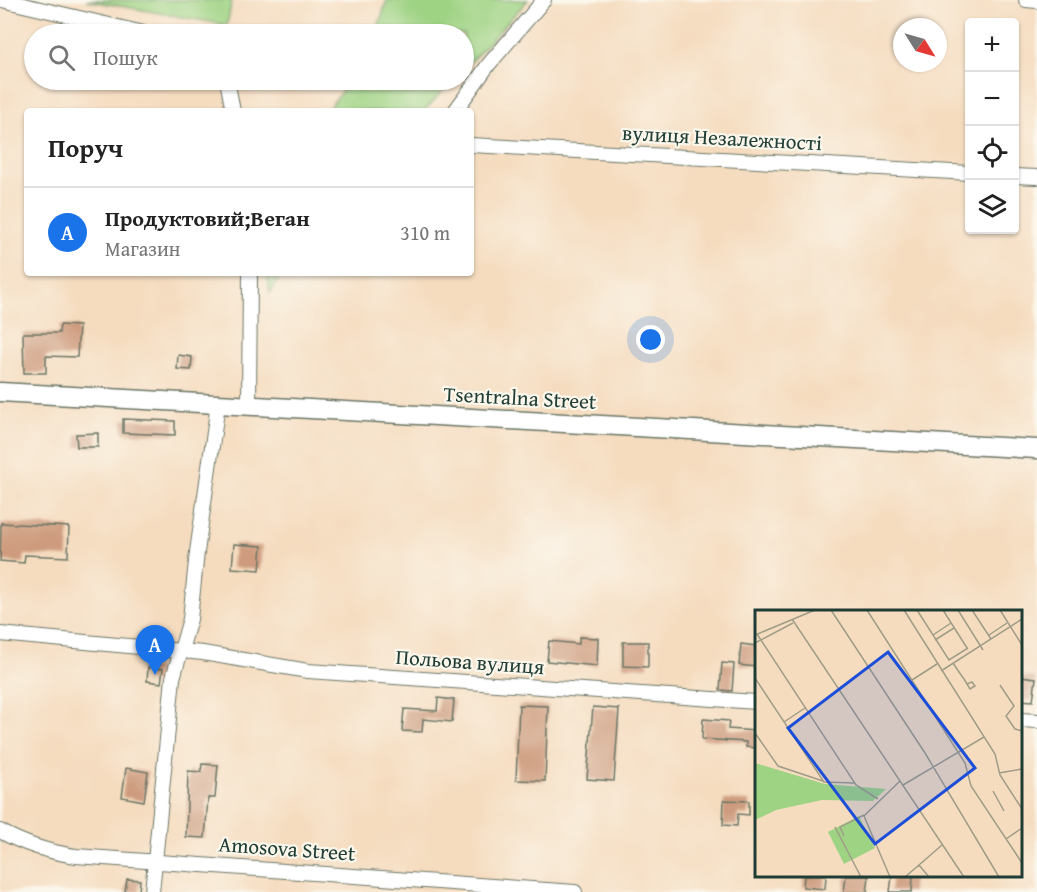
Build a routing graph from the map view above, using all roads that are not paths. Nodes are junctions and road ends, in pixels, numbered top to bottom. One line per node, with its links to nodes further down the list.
1 (2, 0): 5 (street)
2 (544, 0): 6 (street)
3 (1026, 0): 4 (street)
4 (1037, 1)
5 (105, 24)
6 (474, 84)
7 (229, 90): 9 (street)
8 (470, 90): 10 (street)
9 (232, 108)
10 (457, 108)
11 (474, 145): 12 (street, вулиця Незалежності)
12 (965, 173)
13 (1019, 176): 14 (street)
14 (1037, 177)
15 (250, 276): 18 (street)
16 (0, 392): 17 (main road, Tsentralna Street)
17 (218, 404): 18 (main road, Tsentralna Street); 21 (street)
18 (249, 407): 19 (main road, Tsentralna Street)
19 (1037, 449)
20 (0, 634): 21 (street, Польова вулиця)
21 (181, 650): 22 (street, Польова вулиця); 26 (street)
22 (755, 702)
23 (1022, 720): 24 (street)
24 (1037, 721)
25 (0, 831): 26 (street, Amosova Street)
26 (154, 861): 27 (street); 28 (street, Amosova Street)
27 (152, 892)
28 (575, 892)

